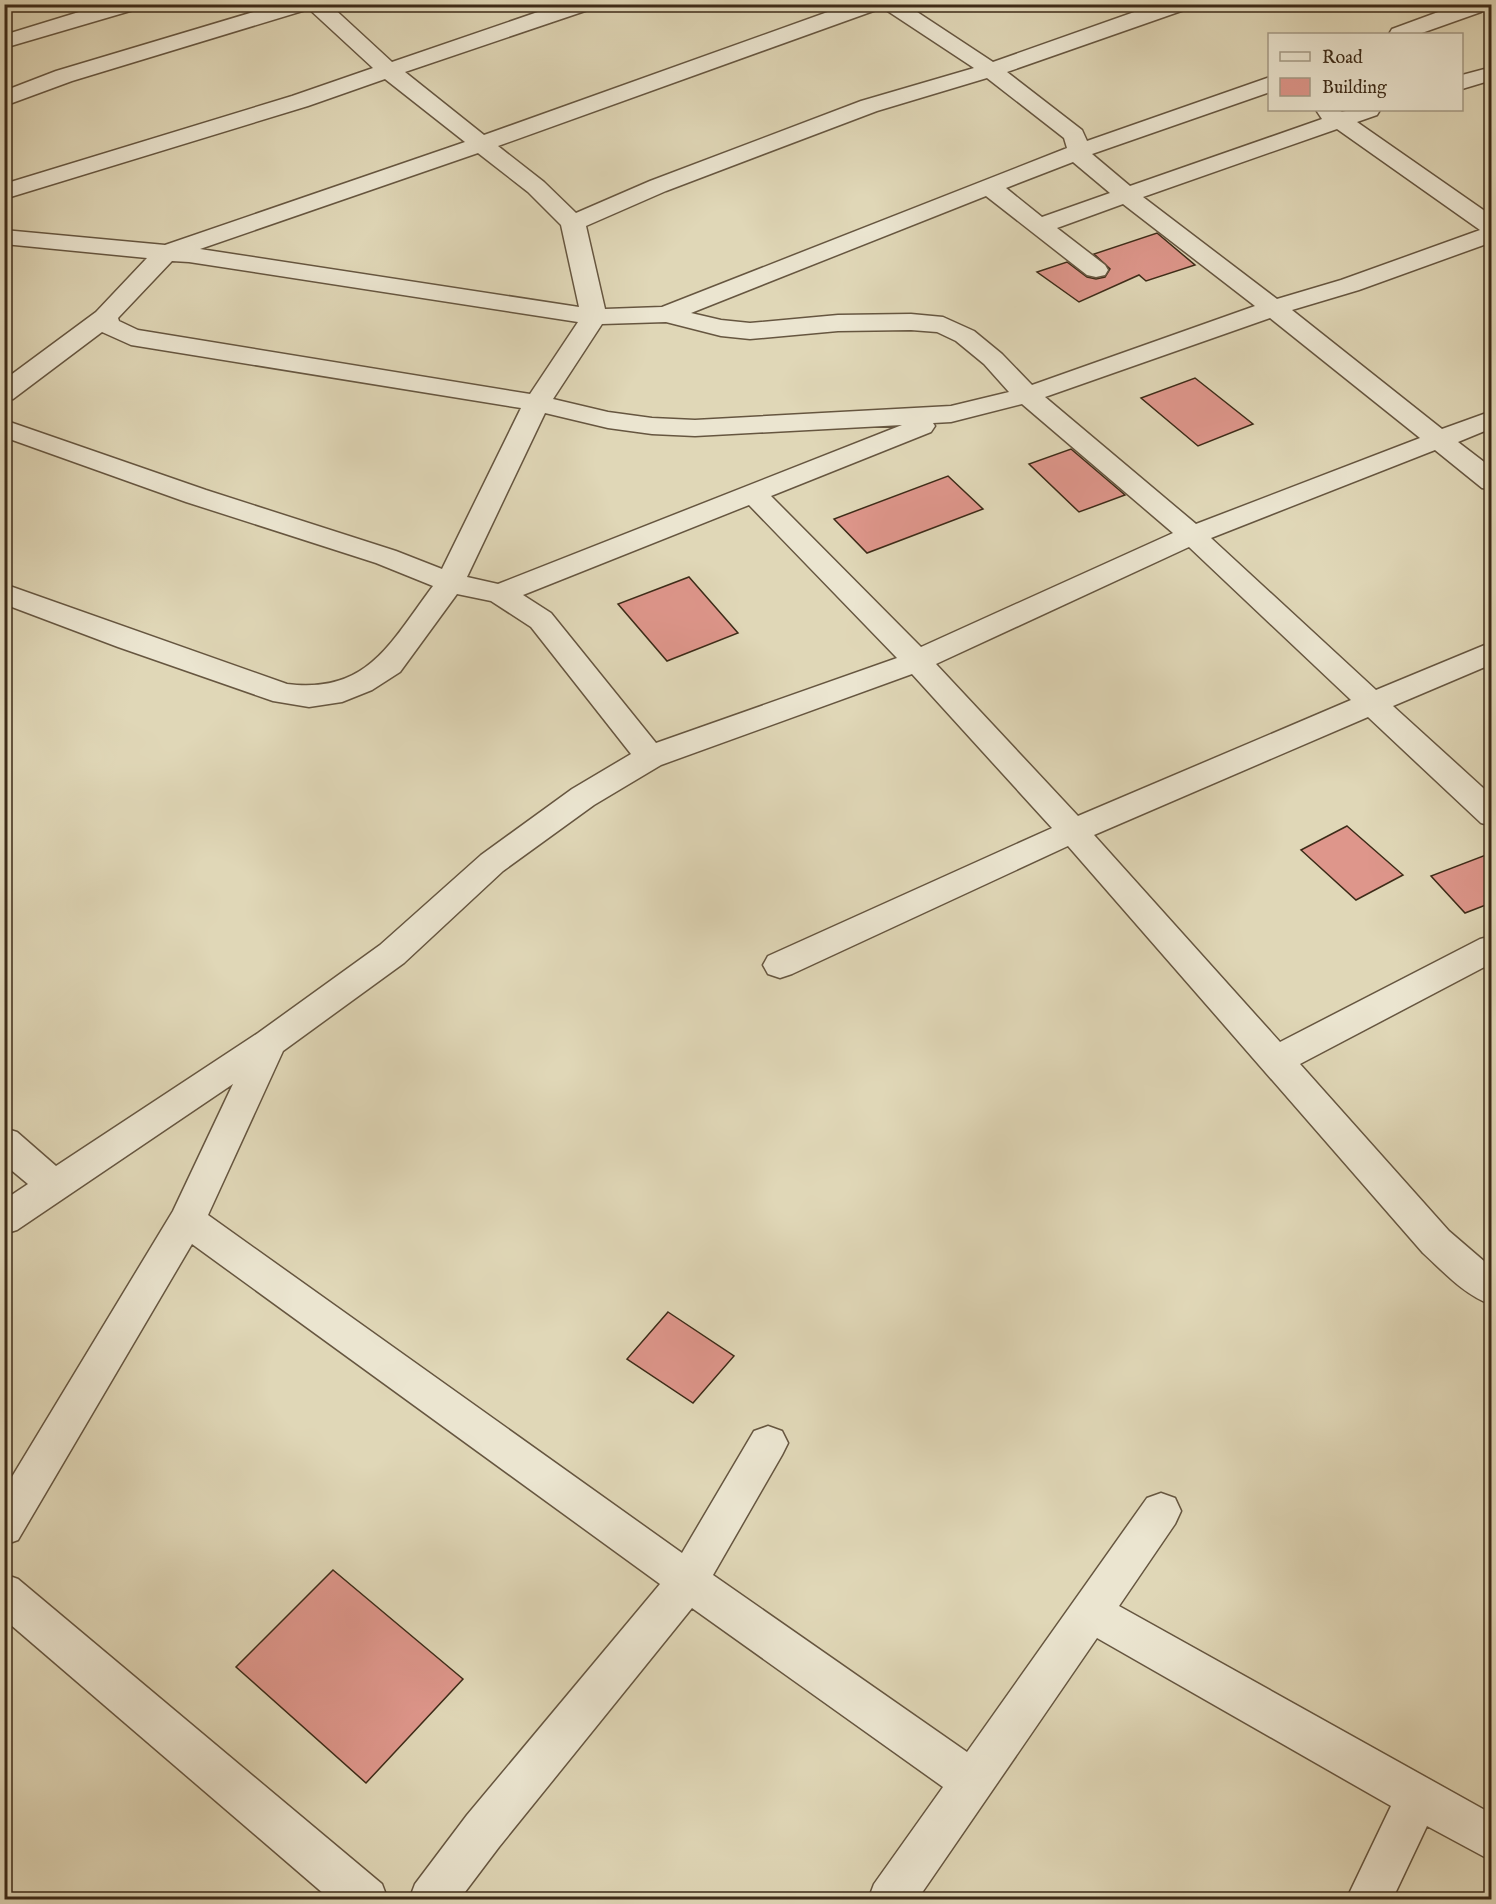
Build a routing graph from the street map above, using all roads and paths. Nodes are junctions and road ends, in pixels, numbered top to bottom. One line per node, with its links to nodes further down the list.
1 (129, 4): 10 (street)
2 (304, 4): 16 (street)
3 (316, 4): 12 (street)
4 (583, 4): 12 (street)
5 (871, 4): 19 (street)
6 (890, 4): 11 (street)
7 (1179, 4): 11 (street)
8 (1478, 10): 9 (street)
9 (1403, 33)
10 (4, 42)
11 (991, 70): 20 (street); 24 (street)
12 (389, 71): 19 (street); 22 (street)
13 (1491, 73): 14 (street)
14 (1463, 81)
15 (1268, 84): 20 (street)
16 (4, 99)
17 (1360, 111): 18 (street)
18 (1331, 114): 23 (street); 26 (street)
19 (481, 144): 24 (street); 29 (street)
20 (1080, 151): 21 (street); 23 (street)
21 (989, 187): 25 (street); 32 (street)
22 (4, 192)
23 (1125, 194): 25 (street); 31 (street)
24 (573, 223): 34 (street)
25 (1039, 226): 30 (street)
26 (1491, 227)
27 (1491, 234): 31 (street)
28 (4, 237): 29 (street)
29 (166, 253): 33 (street); 34 (street)
30 (1096, 270)
31 (1273, 308): 36 (street); 41 (street)
32 (666, 314): 34 (street); 36 (street)
33 (105, 317): 35 (street); 37 (street)
34 (594, 317): 37 (street)
35 (4, 393)
36 (1027, 395): 38 (street); 44 (street)
37 (537, 403): 38 (street); 45 (street)
38 (951, 414): 43 (street)
39 (1491, 419): 41 (street)
40 (4, 428): 45 (street)
41 (1438, 438): 42 (street); 44 (street)
42 (1491, 482)
43 (752, 492): 47 (street); 49 (street)
44 (1192, 535): 49 (street); 50 (street)
45 (450, 583): 46 (street); 47 (street)
46 (4, 592)
47 (500, 594): 51 (street)
48 (1491, 652): 50 (street)
49 (917, 660): 51 (street); 53 (street)
50 (1371, 702): 52 (street); 53 (street)
51 (650, 757): 56 (street)
52 (1491, 815)
53 (1073, 831): 55 (street); 57 (street)
54 (1491, 948): 57 (street)
55 (780, 965)
56 (270, 1042): 59 (street); 61 (street)
57 (1276, 1060): 62 (street)
58 (4, 1142): 59 (street)
59 (54, 1186): 60 (street)
60 (4, 1219)
61 (187, 1220): 65 (street); 66 (street)
62 (1491, 1289)
63 (768, 1443): 66 (street)
64 (1161, 1511): 68 (street)
65 (4, 1527)
66 (688, 1581): 69 (street); 73 (street)
67 (4, 1593): 72 (street)
68 (1090, 1612): 69 (street); 70 (street)
69 (972, 1781): 74 (street)
70 (1418, 1797): 71 (street); 75 (street)
71 (1491, 1839)
72 (366, 1899)
73 (431, 1899)
74 (890, 1899)
75 (1368, 1899)

